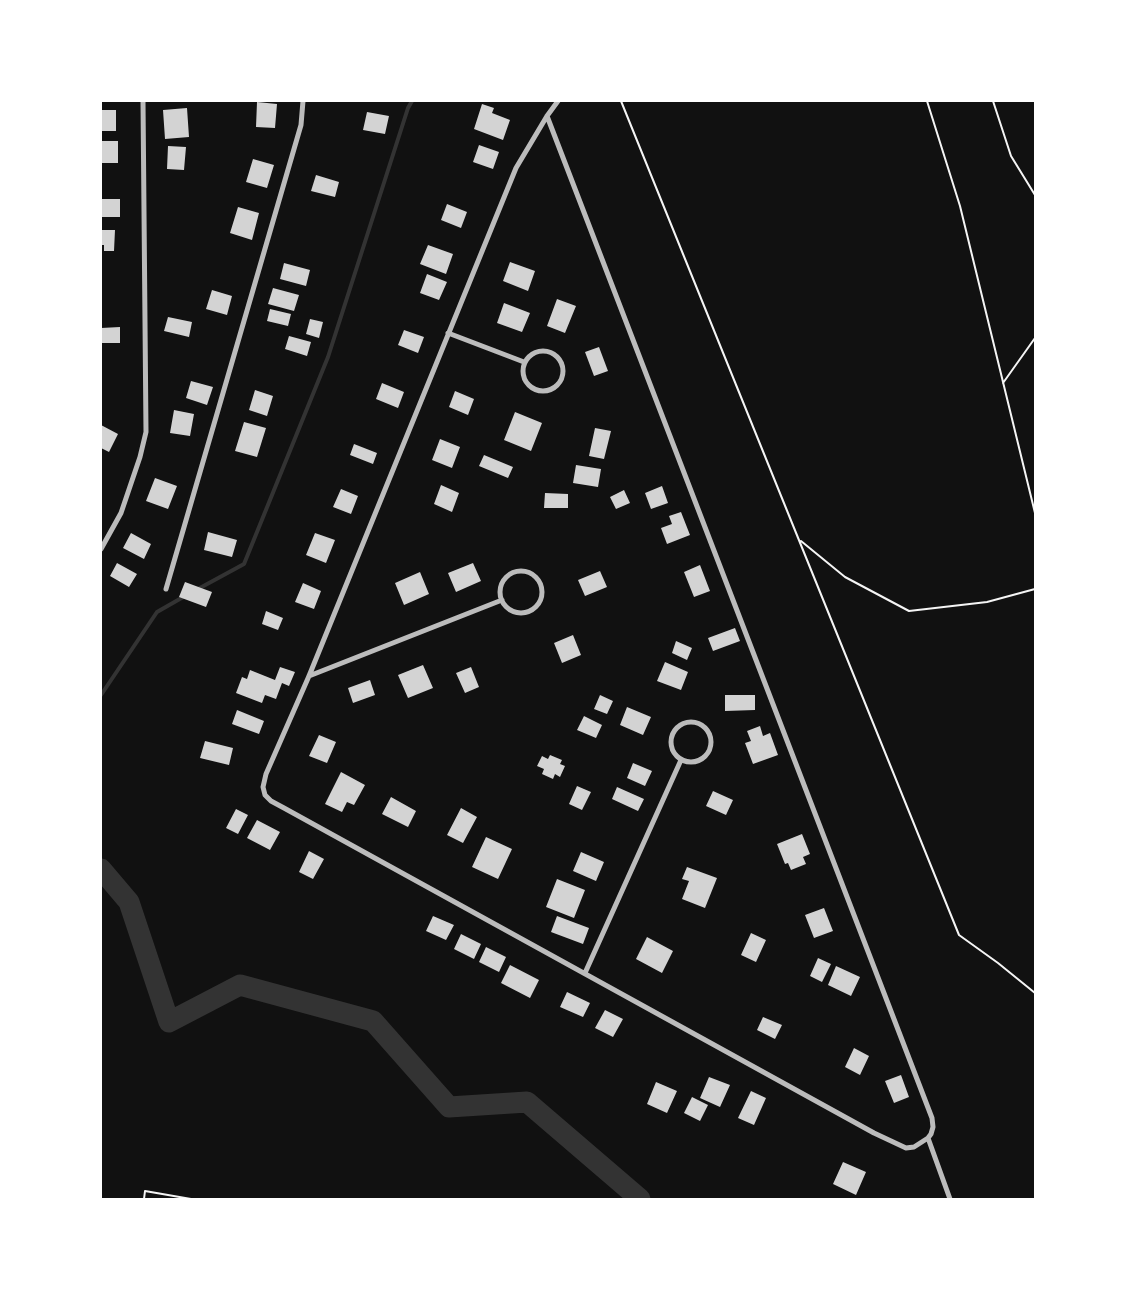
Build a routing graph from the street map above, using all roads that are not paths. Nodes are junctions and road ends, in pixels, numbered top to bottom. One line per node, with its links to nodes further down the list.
1 (143, 101): 7 (street)
2 (303, 101): 8 (street)
3 (558, 101): 4 (street)
4 (547, 116): 5 (street); 13 (street)
5 (448, 333): 6 (street); 10 (street)
6 (524, 362): 6 (street)
7 (101, 549)
8 (166, 589)
9 (502, 600): 9 (street); 10 (street)
10 (309, 676): 12 (street)
11 (681, 760): 11 (street); 12 (street)
12 (585, 973): 13 (street)
13 (928, 1138): 14 (street)
14 (950, 1199)

